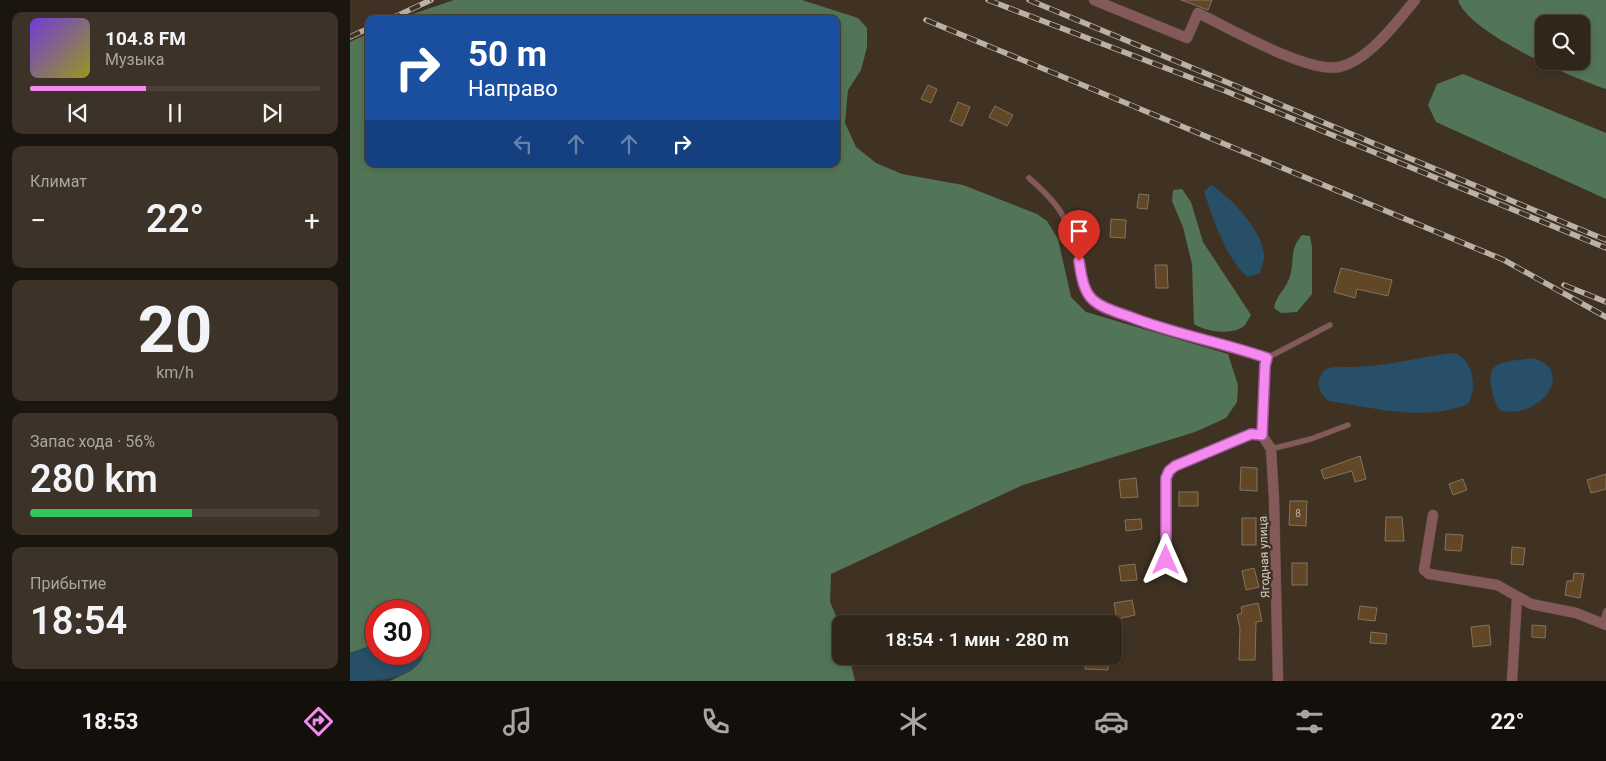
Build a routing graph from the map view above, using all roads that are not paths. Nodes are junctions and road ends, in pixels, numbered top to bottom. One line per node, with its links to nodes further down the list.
1 (1094, 0): 2 (street)
2 (1416, 0)
3 (1029, 178): 5 (lane)
4 (1330, 325): 5 (lane)
5 (1267, 358): 7 (lane)
6 (1348, 425): 8 (lane)
7 (1262, 435): 8 (street); 10 (street)
8 (1271, 449): 14 (street, Ягодная улица)
9 (1433, 514): 11 (street)
10 (1166, 560)
11 (1517, 597): 13 (street); 15 (street)
12 (1606, 611): 13 (lane)
13 (1604, 624)
14 (1278, 681)
15 (1512, 681)

